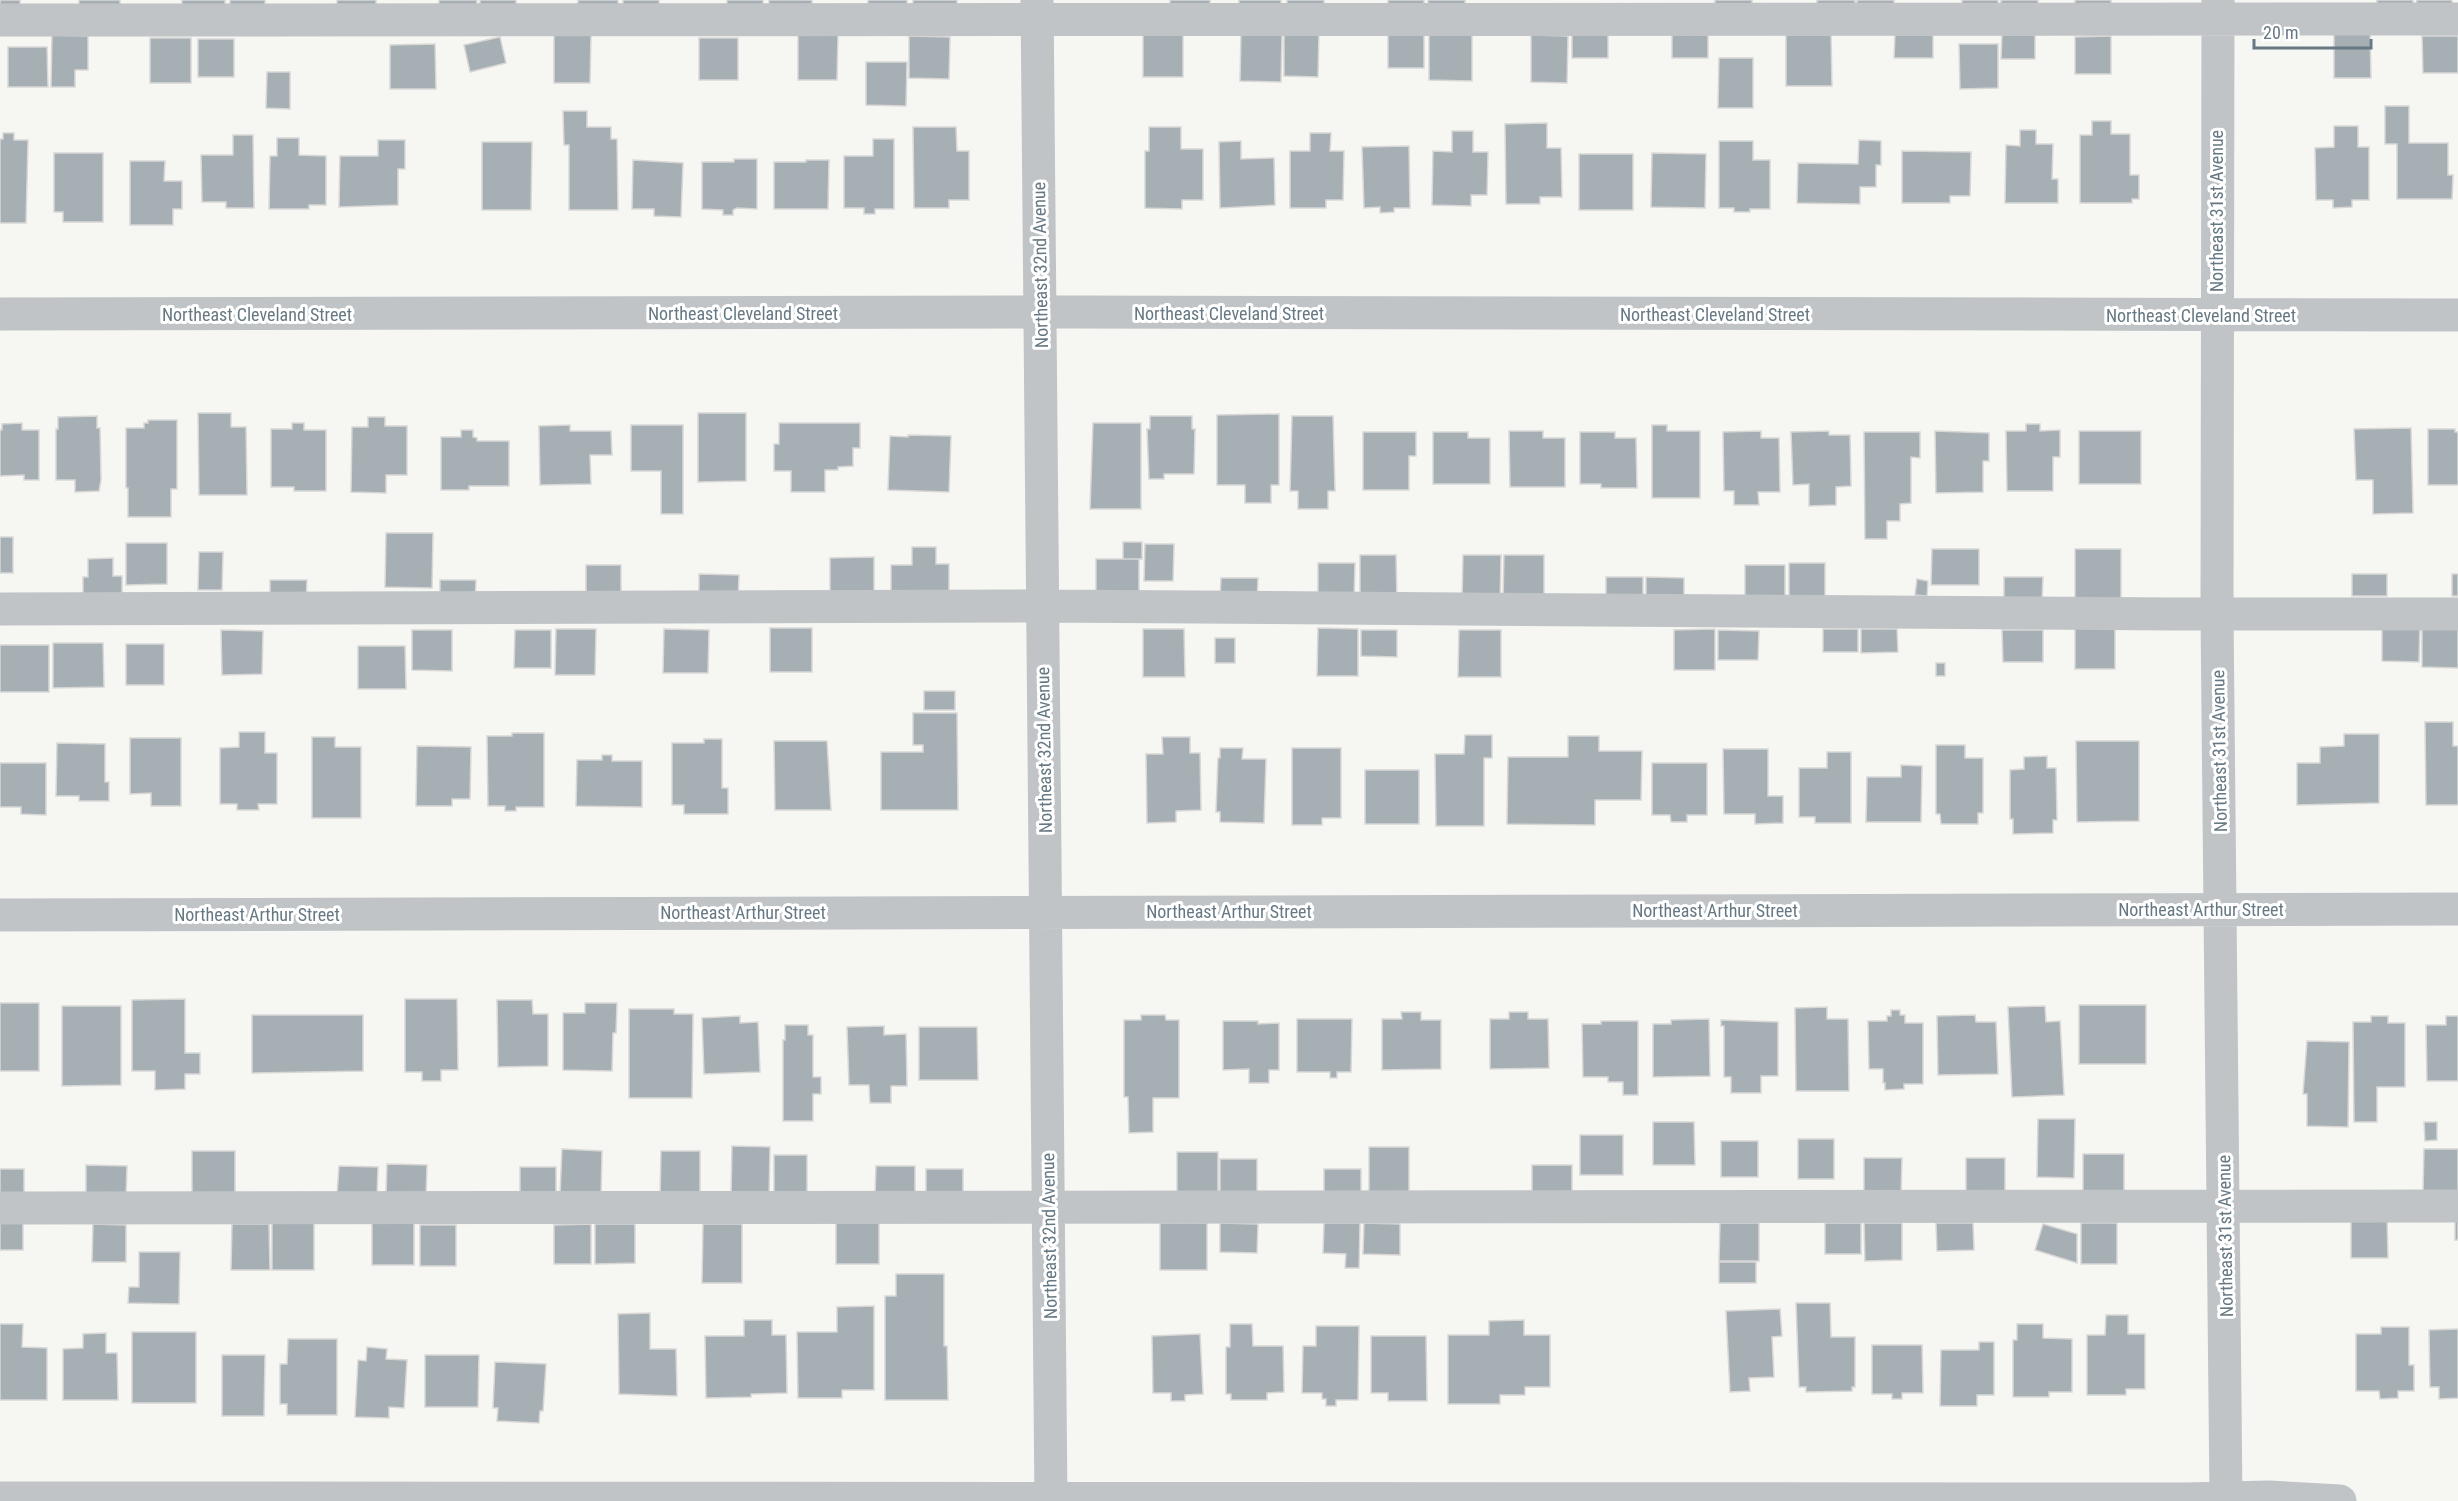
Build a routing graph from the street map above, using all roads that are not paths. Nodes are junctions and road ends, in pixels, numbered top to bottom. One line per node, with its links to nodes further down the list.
1 (1037, 9): 2 (street); 4 (street); 5 (street, Northeast 32nd Avenue)
2 (2218, 10): 3 (street); 7 (street, Northeast 31st Avenue)
3 (2458, 19)
4 (0, 20)
5 (1040, 312): 6 (street, Northeast Cleveland Street); 7 (street, Northeast Cleveland Street); 9 (street, Northeast 32nd Avenue)
6 (0, 314)
7 (2216, 315): 8 (street, Northeast Cleveland Street); 11 (street, Northeast 31st Avenue)
8 (2458, 315)
9 (1043, 606): 10 (street); 11 (street); 15 (street, Northeast 32nd Avenue)
10 (0, 609)
11 (2217, 614): 12 (street); 13 (street, Northeast 31st Avenue)
12 (2458, 614)
13 (2222, 909): 14 (street, Northeast Arthur Street); 15 (street, Northeast Arthur Street); 18 (street, Northeast 31st Avenue)
14 (2458, 909)
15 (1046, 911): 16 (street, Northeast Arthur Street); 17 (street, Northeast 32nd Avenue)
16 (0, 915)
17 (1049, 1206): 18 (street); 20 (street); 22 (street, Northeast 32nd Avenue)
18 (2224, 1206): 19 (street); 23 (street, Northeast 31st Avenue)
19 (2458, 1206)
20 (0, 1208)
21 (0, 1498): 22 (street)
22 (1051, 1499): 23 (street)
23 (2226, 1499): 24 (street)
24 (2340, 1501)

